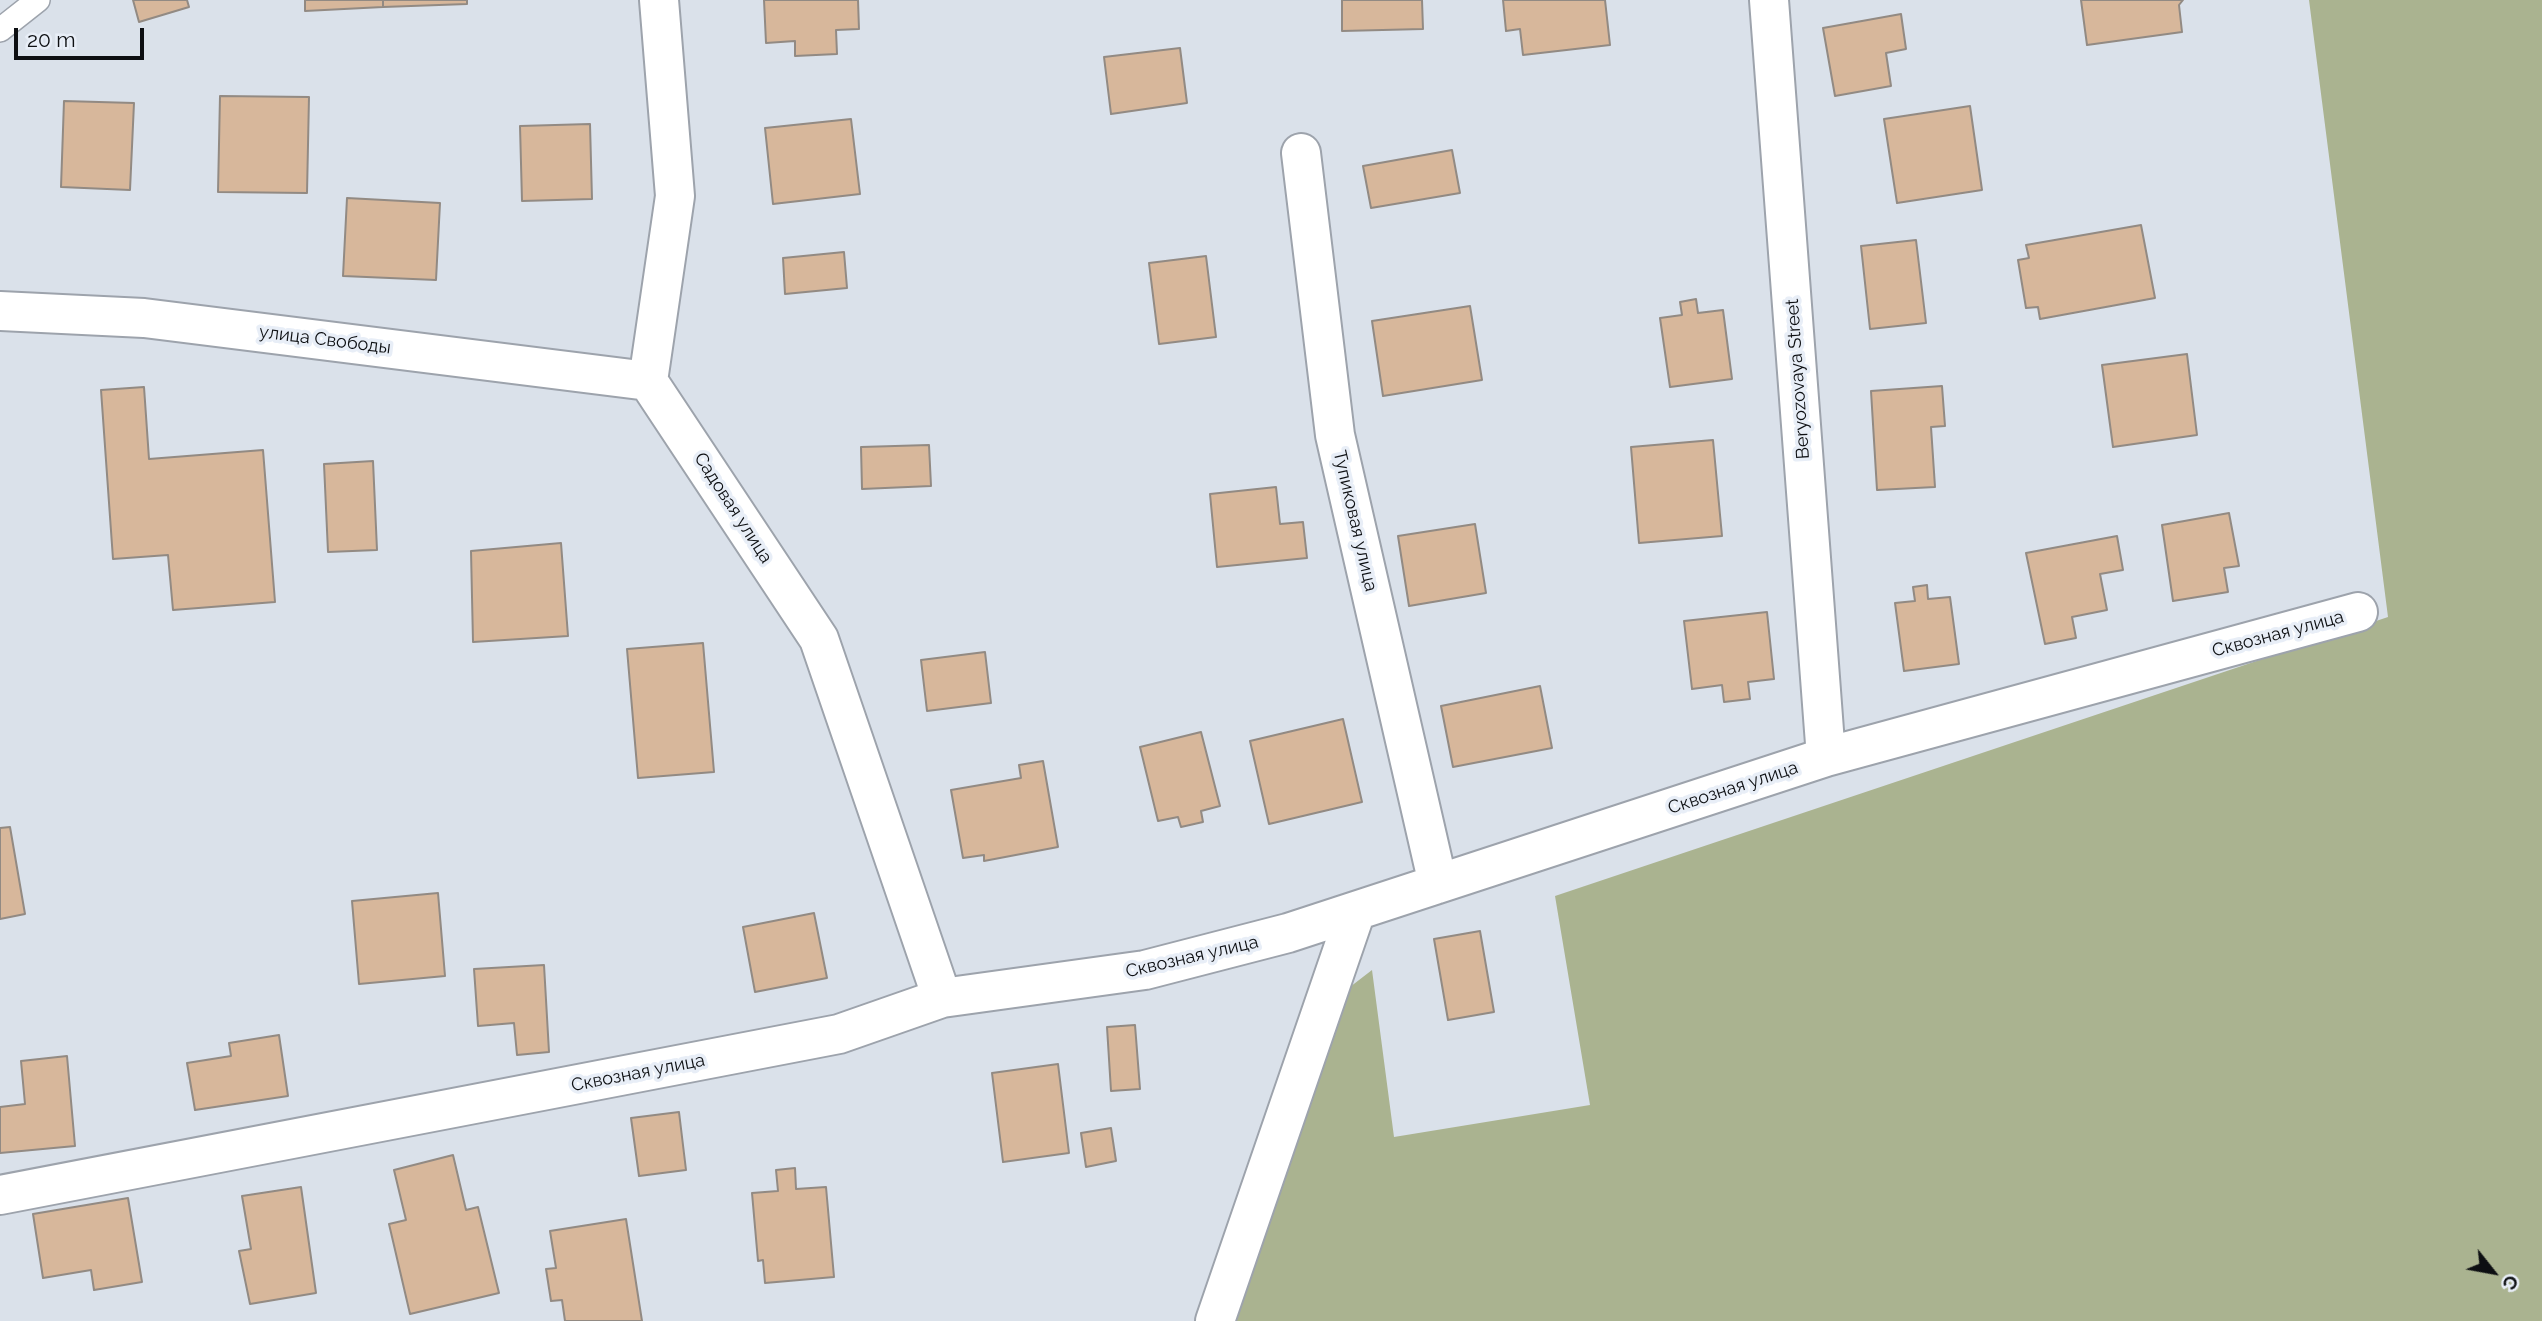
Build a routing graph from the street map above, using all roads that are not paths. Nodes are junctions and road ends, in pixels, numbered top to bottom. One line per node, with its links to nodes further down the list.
1 (38, 0): 4 (lane)
2 (659, 0): 7 (street)
3 (1769, 0): 9 (street, Beryozovaya Street)
4 (0, 30)
5 (1301, 153): 10 (street, Тупиковая улица)
6 (0, 311): 7 (street, улица Свободы)
7 (648, 381): 12 (street, Садовая улица)
8 (2358, 612): 9 (street, Сквозная улица)
9 (1826, 757): 10 (street, Сквозная улица)
10 (1437, 884): 11 (street, Сквозная улица)
11 (1356, 911): 12 (street, Сквозная улица); 14 (street)
12 (942, 998): 13 (street, Сквозная улица)
13 (0, 1195)
14 (1215, 1321)

